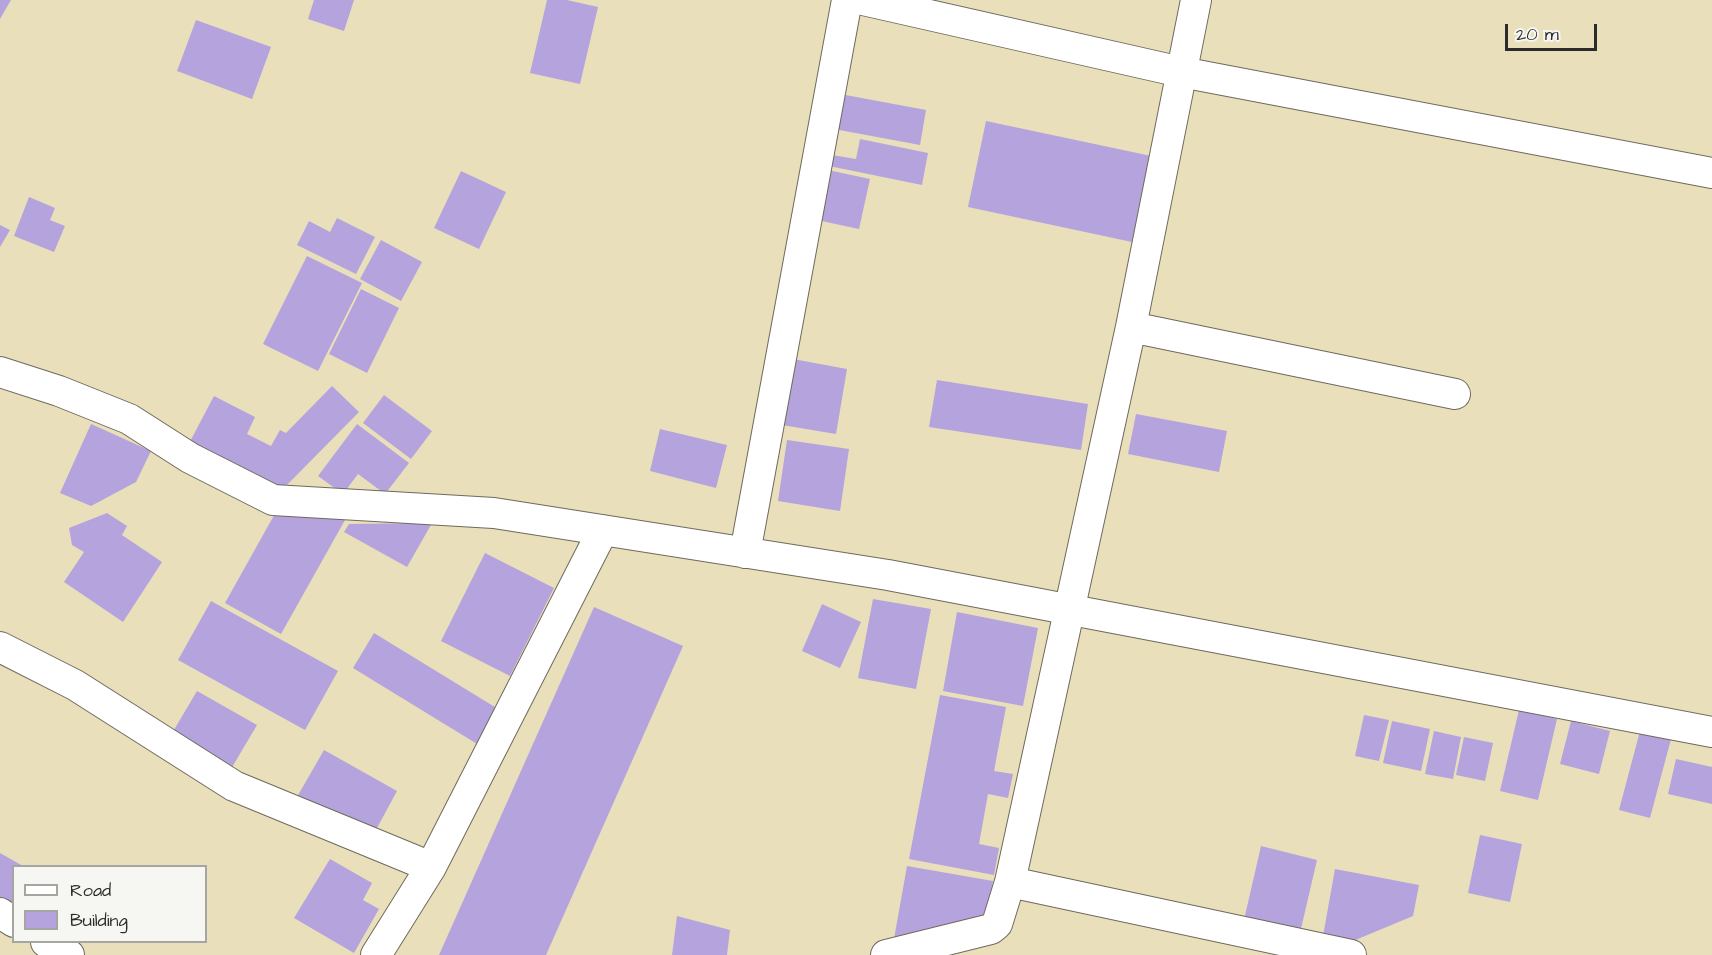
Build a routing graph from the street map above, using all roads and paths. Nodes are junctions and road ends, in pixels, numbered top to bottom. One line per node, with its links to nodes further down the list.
1 (847, 0): 10 (street)
2 (863, 0): 4 (street)
3 (1196, 0): 4 (street)
4 (1181, 72): 5 (street); 6 (street)
5 (1712, 173)
6 (1131, 327): 8 (street); 11 (street)
7 (0, 372): 9 (street)
8 (1455, 394)
9 (603, 530): 10 (street); 14 (street)
10 (745, 554): 11 (street)
11 (1069, 608): 13 (street); 15 (street)
12 (0, 647): 14 (street)
13 (1712, 732)
14 (431, 867): 18 (street)
15 (1010, 882): 19 (street); 20 (street)
16 (48, 943): 17 (street)
17 (69, 955)
18 (376, 955)
19 (886, 955)
20 (1351, 955)

